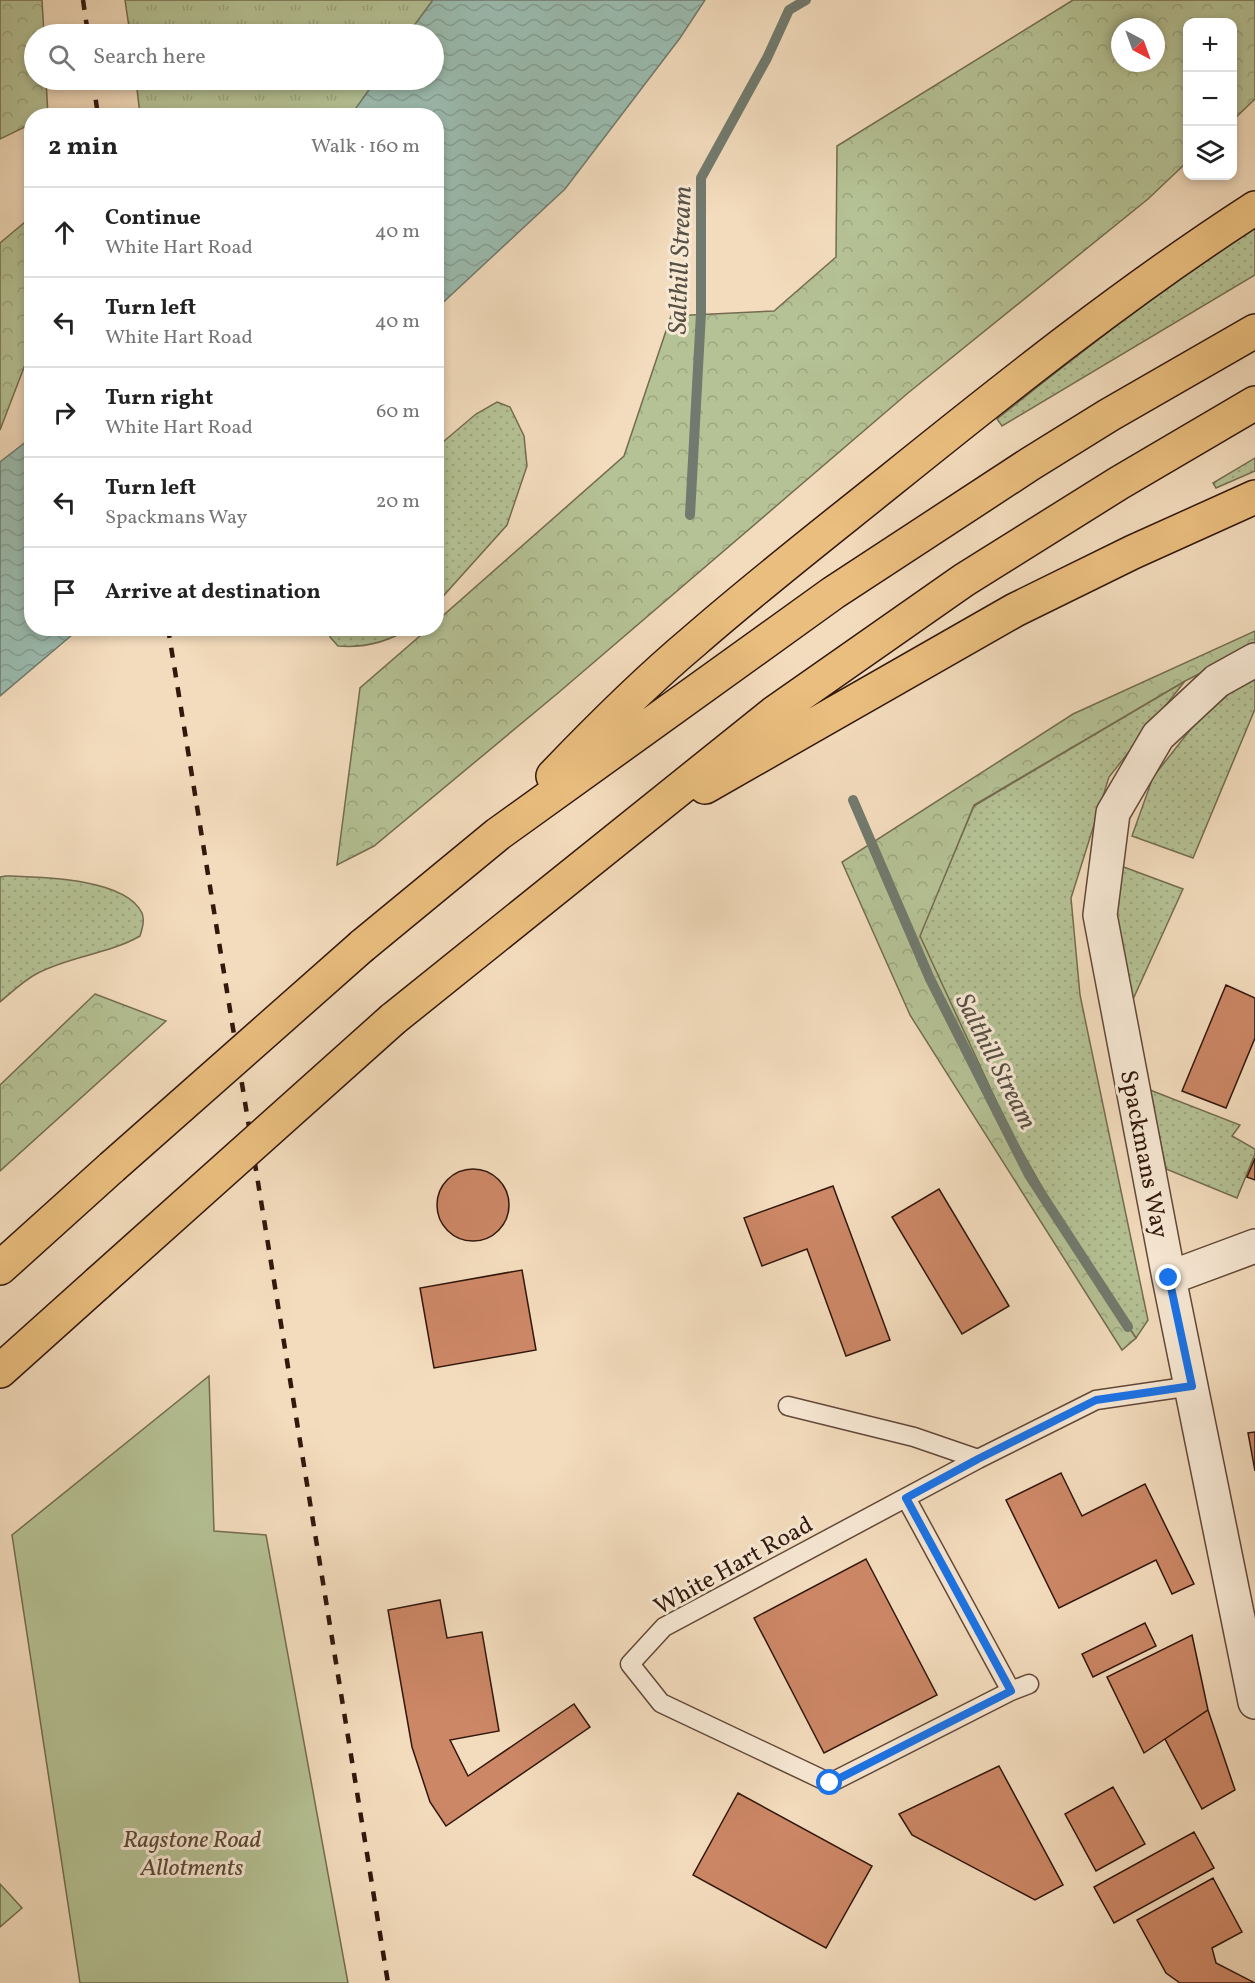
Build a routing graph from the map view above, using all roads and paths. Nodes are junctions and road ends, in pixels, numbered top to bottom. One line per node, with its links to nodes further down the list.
1 (1255, 208): 7 (highway)
2 (1255, 331): 7 (highway)
3 (1255, 403): 6 (highway)
4 (1255, 497): 6 (highway)
5 (1255, 660): 10 (street, Spackmans Way)
6 (624, 833): 11 (highway, bridge)
7 (498, 834): 9 (highway, bridge)
8 (1255, 1246): 10 (street)
9 (0, 1268)
10 (1169, 1278): 12 (street, Spackmans Way)
11 (0, 1371)
12 (1192, 1386): 14 (lane, White Hart Road); 18 (street, Spackmans Way)
13 (788, 1406): 14 (lane)
14 (978, 1459): 15 (lane, White Hart Road)
15 (906, 1498): 17 (lane); 17 (lane, White Hart Road)
16 (1029, 1684): 17 (lane, White Hart Road)
17 (1011, 1691)
18 (1255, 1702)

